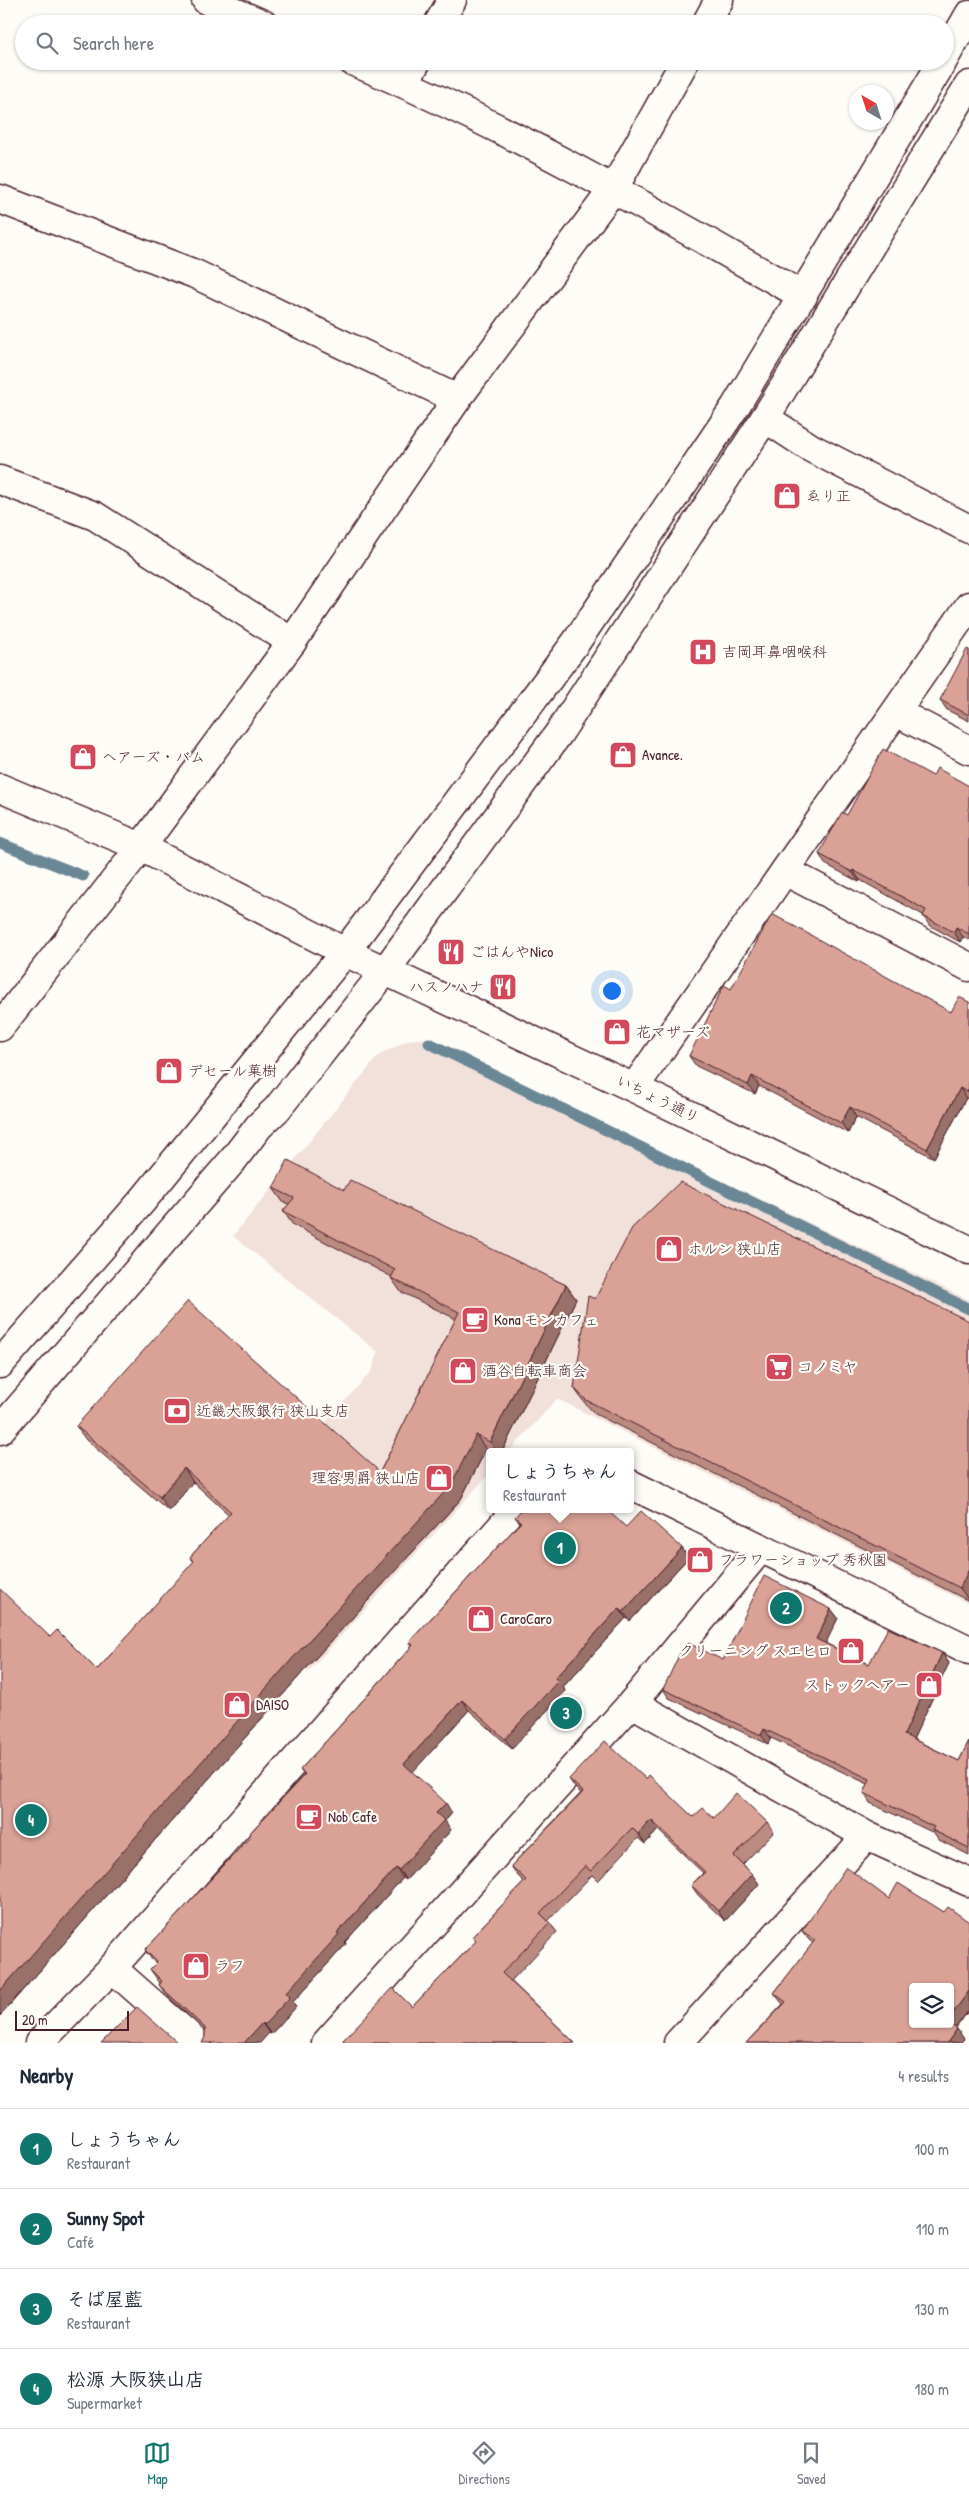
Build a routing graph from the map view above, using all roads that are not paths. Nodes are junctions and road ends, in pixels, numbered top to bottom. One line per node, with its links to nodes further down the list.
1 (206, 0): 4 (street)
2 (452, 0): 5 (street)
3 (719, 0): 6 (street)
4 (242, 15)
5 (443, 15)
6 (711, 15)
7 (969, 15): 8 (street)
8 (954, 41)
9 (680, 70): 13 (street)
10 (938, 70): 15 (street)
11 (410, 72): 13 (street)
12 (969, 85): 17 (street)
13 (614, 188): 15 (street); 16 (street)
14 (0, 198): 16 (street)
15 (803, 296): 27 (street)
16 (457, 399): 21 (street)
17 (764, 418): 19 (street); 29 (street)
18 (0, 480): 21 (street)
19 (969, 529)
20 (969, 606): 22 (street)
21 (292, 642): 25 (street)
22 (896, 712): 23 (street); 26 (street)
23 (969, 750)
24 (0, 788): 25 (street, いちょう通り)
25 (141, 847): 27 (street, いちょう通り); 30 (street)
26 (785, 871): 28 (street); 31 (street)
27 (345, 952): 29 (street, いちょう通り); 33 (street)
28 (969, 967)
29 (385, 971): 31 (street, いちょう通り); 34 (street)
30 (2, 1020)
31 (634, 1088): 32 (street, いちょう通り)
32 (969, 1250)
33 (0, 1364)
34 (0, 1430)
35 (634, 1486): 37 (street)
36 (513, 1513): 42 (street)
37 (762, 1548): 38 (street); 39 (street)
38 (969, 1650)
39 (632, 1703): 40 (street); 45 (street)
40 (867, 1836): 41 (street); 46 (street)
41 (969, 1882)
42 (112, 1968): 43 (street); 44 (street)
43 (39, 2043)
44 (197, 2043)
45 (326, 2043)
46 (678, 2043)

